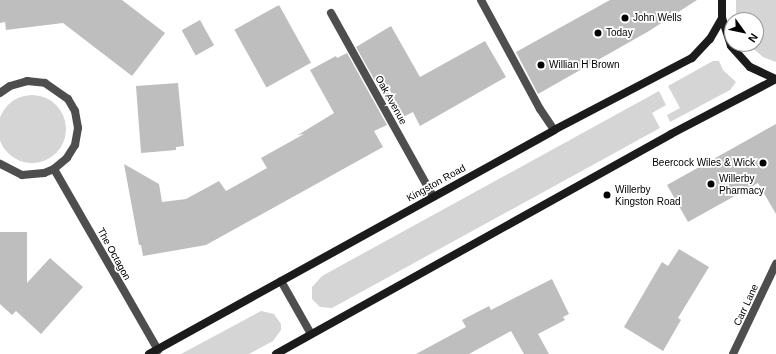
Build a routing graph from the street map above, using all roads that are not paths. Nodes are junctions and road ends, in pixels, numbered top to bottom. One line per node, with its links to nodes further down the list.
1 (482, 0): 7 (street)
2 (722, 0): 4 (main road)
3 (331, 14): 10 (street, Oak Avenue)
4 (722, 18): 5 (main road); 7 (main road, Kingston Road)
5 (776, 79): 13 (main road)
6 (0, 93): 9 (street)
7 (554, 130): 10 (main road, Kingston Road)
8 (0, 164): 9 (street)
9 (54, 169): 14 (street, The Octagon)
10 (433, 196): 12 (main road, Kingston Road)
11 (776, 264): 17 (street, Carr Lane)
12 (281, 281): 13 (street); 14 (main road, Kingston Road)
13 (311, 334): 16 (main road)
14 (158, 350): 15 (main road, Kingston Road)
15 (149, 354)
16 (276, 354)
17 (733, 354)

